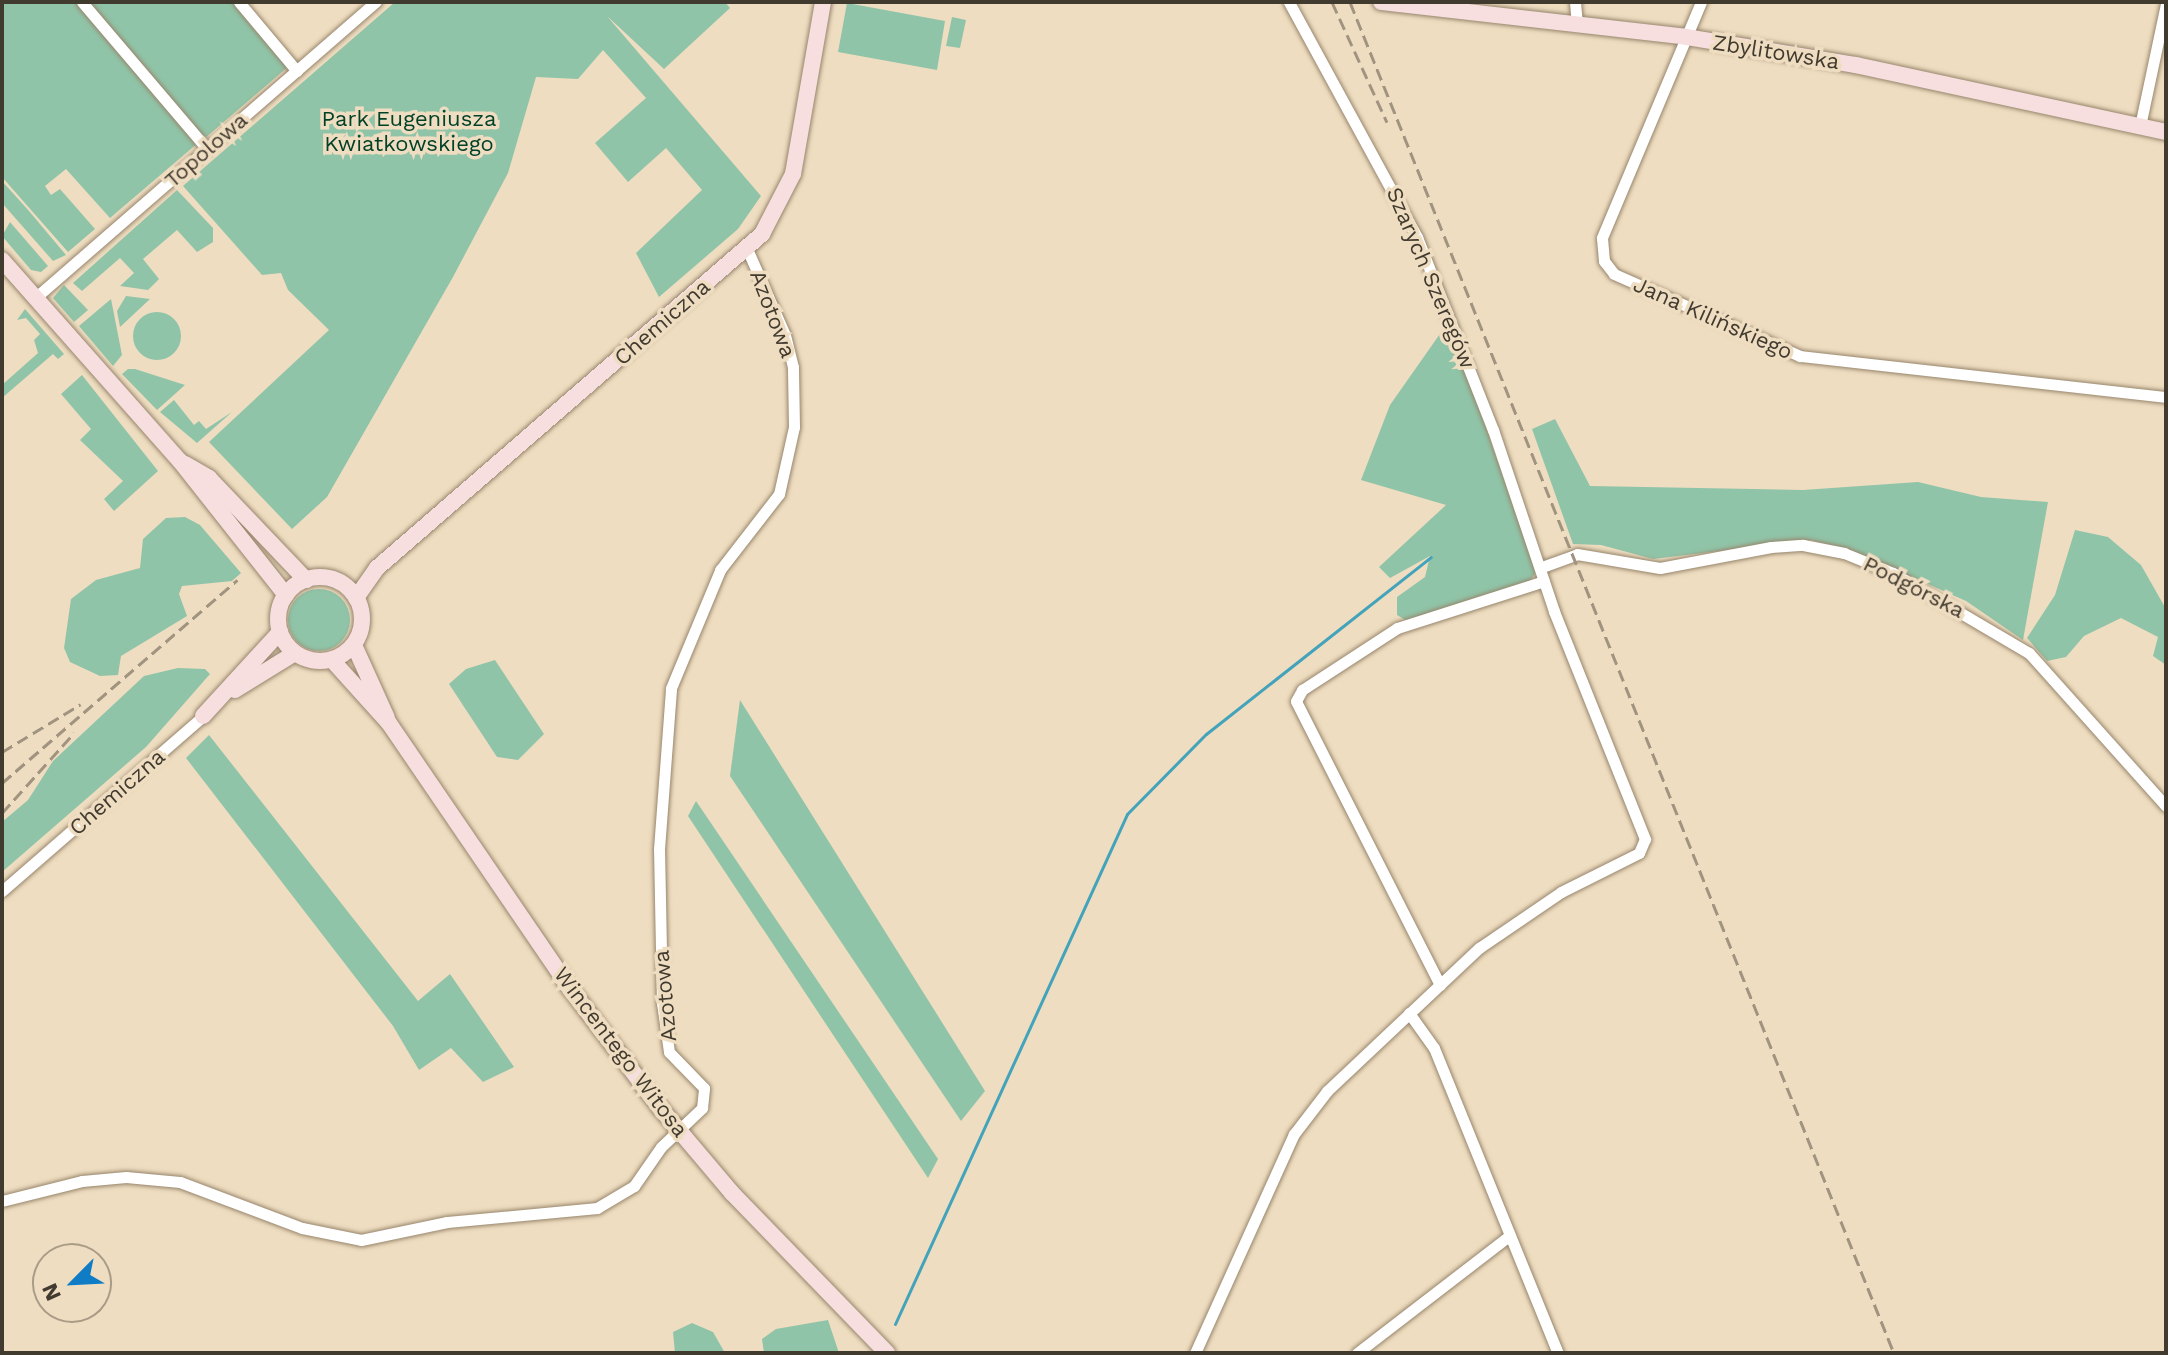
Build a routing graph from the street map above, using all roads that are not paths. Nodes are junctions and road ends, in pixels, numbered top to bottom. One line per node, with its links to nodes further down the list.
1 (82, 2): 15 (street)
2 (239, 2): 12 (street)
3 (376, 2): 12 (street, Topolowa)
4 (823, 2): 16 (main road, Chemiczna)
5 (1289, 2): 21 (street, Szarych Szeregów)
6 (1381, 2): 10 (main road, Zbylitowska)
7 (1575, 2): 10 (street)
8 (1701, 2): 11 (street, Jana Kilińskiego)
9 (2166, 4): 13 (street)
10 (1577, 24): 11 (main road, Zbylitowska)
11 (1686, 37): 13 (main road, Zbylitowska); 19 (street, Jana Kilińskiego)
12 (297, 71): 15 (street, Topolowa)
13 (2140, 126): 14 (main road, Zbylitowska)
14 (2166, 132)
15 (207, 149): 18 (street, Topolowa)
16 (747, 249): 22 (main road, Chemiczna); 39 (street, Azotowa)
17 (2, 260): 18 (main road)
18 (35, 298): 20 (main road)
19 (2166, 397)
20 (180, 461): 23 (main road); 26 (main road)
21 (1542, 567): 24 (street, Szarych Szeregów); 35 (street, Podgórska)
22 (377, 568): 25 (main road, Chemiczna); 27 (main road, Chemiczna)
23 (306, 580): 25 (main road); 26 (main road)
24 (1544, 581): 37 (street, Szarych Szeregów); 37 (street)
25 (340, 582): 27 (main road)
26 (286, 595): 28 (main road)
27 (356, 598): 29 (main road)
28 (280, 632): 30 (main road); 32 (main road, Chemiczna)
29 (354, 645): 31 (main road); 34 (main road, Wincentego Witosa)
30 (295, 653): 31 (main road); 32 (main road, Chemiczna)
31 (332, 660): 34 (main road, Wincentego Witosa)
32 (231, 692): 33 (main road, Chemiczna)
33 (203, 716): 36 (street, Chemiczna)
34 (389, 723): 39 (main road, Wincentego Witosa)
35 (2166, 806)
36 (2, 891)
37 (1440, 985): 38 (street)
38 (1409, 1013): 41 (street); 43 (street)
39 (679, 1131): 40 (street, Azotowa); 42 (main road, Wincentego Witosa)
40 (2, 1201)
41 (1510, 1235): 44 (street); 45 (street)
42 (887, 1353)
43 (1195, 1353)
44 (1357, 1353)
45 (1558, 1353)

